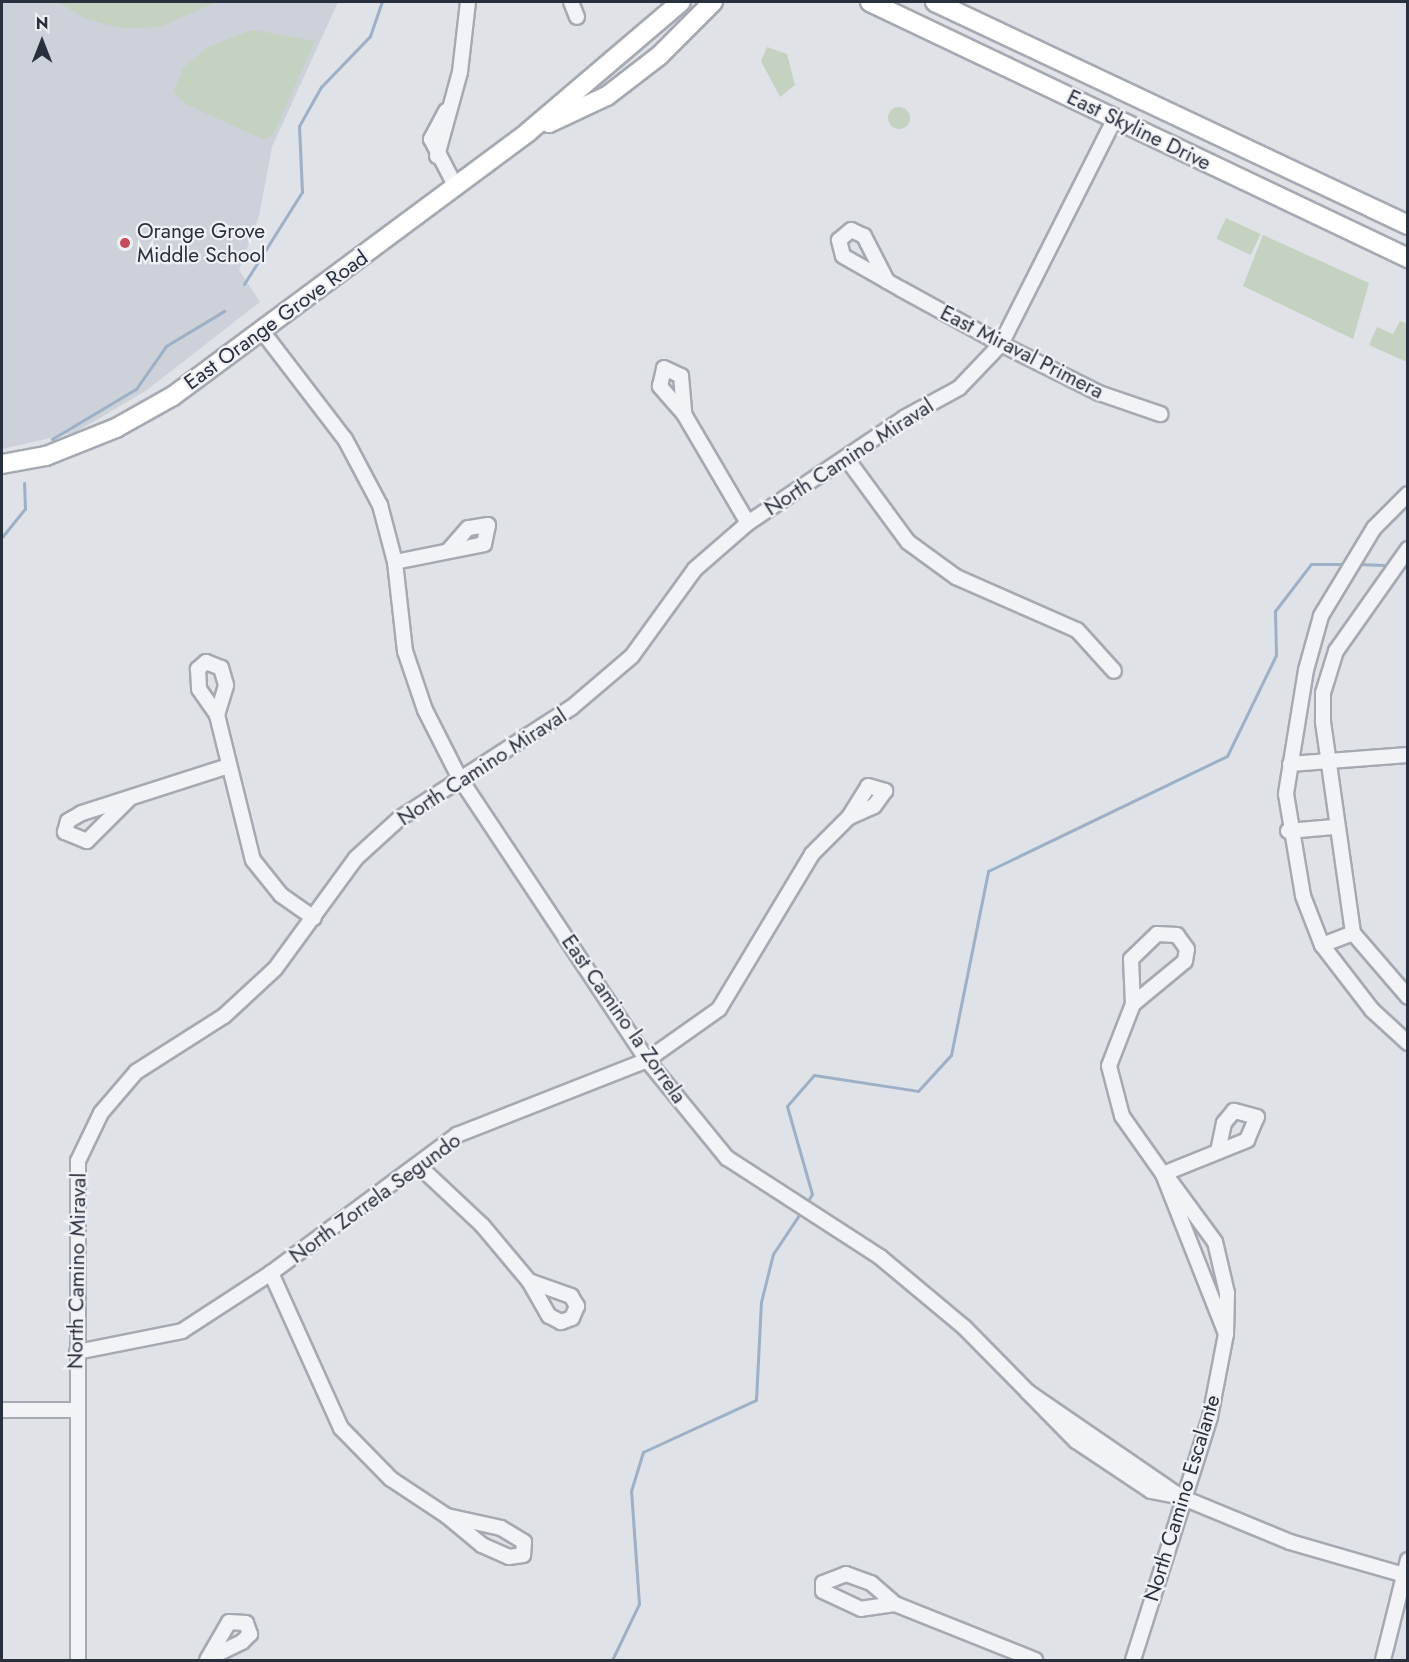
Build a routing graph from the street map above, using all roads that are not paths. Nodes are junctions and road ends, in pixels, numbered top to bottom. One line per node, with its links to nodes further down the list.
1 (468, 2): 8 (street)
2 (571, 2): 7 (street)
3 (681, 2): 10 (main road, East Orange Grove Road)
4 (713, 2): 10 (main road, East Orange Grove Road)
5 (870, 2): 9 (main road, East Skyline Drive)
6 (934, 2): 14 (main road, East Skyline Drive)
7 (577, 17)
8 (449, 107): 11 (street); 11 (street)
9 (1114, 118): 12 (main road, East Skyline Drive); 19 (street, North Camino Miraval)
10 (528, 132): 13 (main road, East Orange Grove Road)
11 (437, 156): 13 (street)
12 (1204, 162): 14 (main road); 16 (main road, East Skyline Drive)
13 (456, 187): 18 (main road, East Orange Grove Road)
14 (1359, 203): 15 (main road, East Skyline Drive)
15 (1407, 225)
16 (1407, 258)
17 (887, 281): 19 (street, East Miraval Primera)
18 (262, 331): 23 (main road, East Orange Grove Road); 28 (street, East Camino la Zorrela)
19 (1001, 344): 21 (street, East Miraval Primera); 22 (street, North Camino Miraval)
20 (684, 414): 25 (street)
21 (1160, 414)
22 (847, 459): 25 (street, North Camino Miraval); 29 (street)
23 (2, 464)
24 (1407, 494): 33 (street)
25 (748, 523): 35 (street, North Camino Miraval)
26 (1407, 549): 32 (street)
27 (448, 551): 28 (street)
28 (395, 562): 35 (street, East Camino la Zorrela)
29 (1114, 671)
30 (217, 715): 34 (street)
31 (1407, 755): 32 (street)
32 (1325, 762): 33 (street); 38 (street)
33 (1290, 764): 39 (street)
34 (228, 766): 36 (street); 40 (street)
35 (459, 777): 40 (street, North Camino Miraval); 46 (street, East Camino la Zorrela)
36 (130, 798)
37 (849, 817): 46 (street, North Zorrela Segundo)
38 (1334, 827): 39 (street); 41 (street)
39 (1288, 831): 42 (street)
40 (314, 918): 53 (street, North Camino Miraval)
41 (1353, 933): 42 (street); 43 (street)
42 (1322, 945): 45 (street)
43 (1407, 997)
44 (1133, 1004): 44 (street, North Camino Escalante); 49 (street, North Camino Escalante)
45 (1407, 1043)
46 (647, 1060): 48 (street, North Zorrela Segundo); 56 (street, East Camino la Zorrela)
47 (1218, 1151): 49 (street)
48 (418, 1165): 50 (street, North Zorrela Segundo); 51 (street)
49 (1163, 1174): 52 (street, North Camino Escalante); 52 (street, North Camino Escalante)
50 (271, 1273): 53 (street, North Zorrela Segundo); 57 (street)
51 (529, 1281)
52 (1226, 1334): 56 (street, North Camino Escalante)
53 (77, 1352): 55 (street, North Camino Miraval)
54 (2, 1410): 55 (street)
55 (74, 1410): 61 (street, North Camino Miraval)
56 (1181, 1497): 59 (street, East Camino la Zorrela); 63 (street, North Camino Escalante)
57 (447, 1516): 57 (street)
58 (1407, 1560): 59 (street)
59 (1405, 1575): 64 (street)
60 (895, 1604): 60 (street); 62 (street)
61 (78, 1660)
62 (1035, 1660)
63 (1133, 1660)
64 (1383, 1660)

